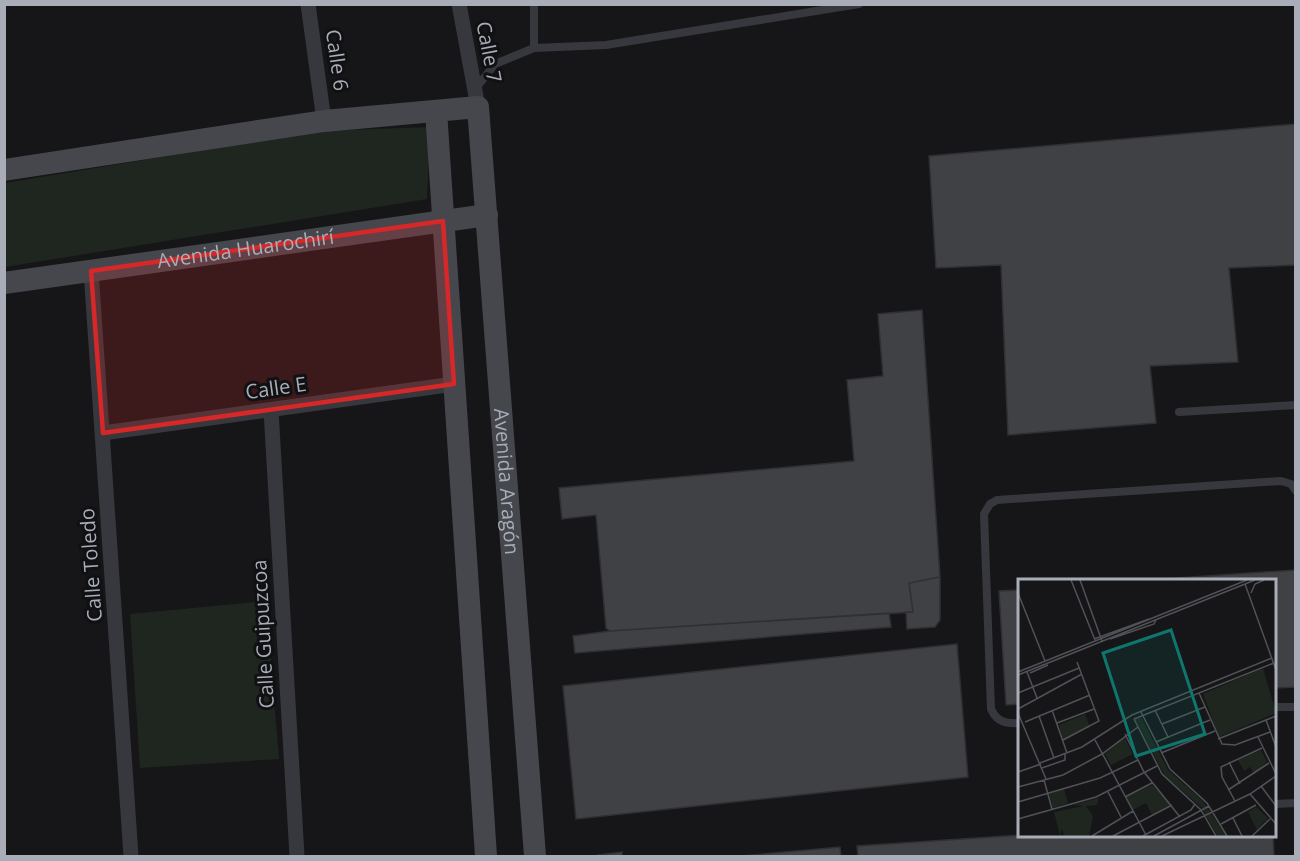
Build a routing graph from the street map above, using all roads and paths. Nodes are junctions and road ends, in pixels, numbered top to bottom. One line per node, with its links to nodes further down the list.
1 (308, 4): 8 (street, Calle 6)
2 (459, 4): 6 (street, Calle 7)
3 (534, 4): 5 (lane)
4 (859, 4): 5 (lane)
5 (534, 48): 6 (lane)
6 (477, 98): 7 (street); 10 (street, Avenida Aragón)
7 (436, 111): 8 (street); 11 (street)
8 (324, 121): 9 (street)
9 (4, 170)
10 (487, 215): 11 (street, Avenida Huarochirí); 28 (street, Avenida Aragón)
11 (443, 221): 12 (street, Avenida Huarochirí); 14 (street)
12 (92, 271): 13 (street, Avenida Huarochirí); 18 (street, Calle Toledo)
13 (4, 284)
14 (454, 384): 16 (street, Calle E); 27 (street)
15 (1296, 405): 17 (lane)
16 (271, 410): 18 (street, Calle E); 26 (street, Calle Guipuzcoa)
17 (1179, 412)
18 (103, 433): 25 (street, Calle Toledo)
19 (1296, 490): 22 (lane)
20 (1276, 707): 21 (lane)
21 (1296, 707)
22 (1018, 723)
23 (1296, 803): 24 (lane)
24 (1276, 804)
25 (131, 856)
26 (297, 856)
27 (486, 856)
28 (536, 856)

